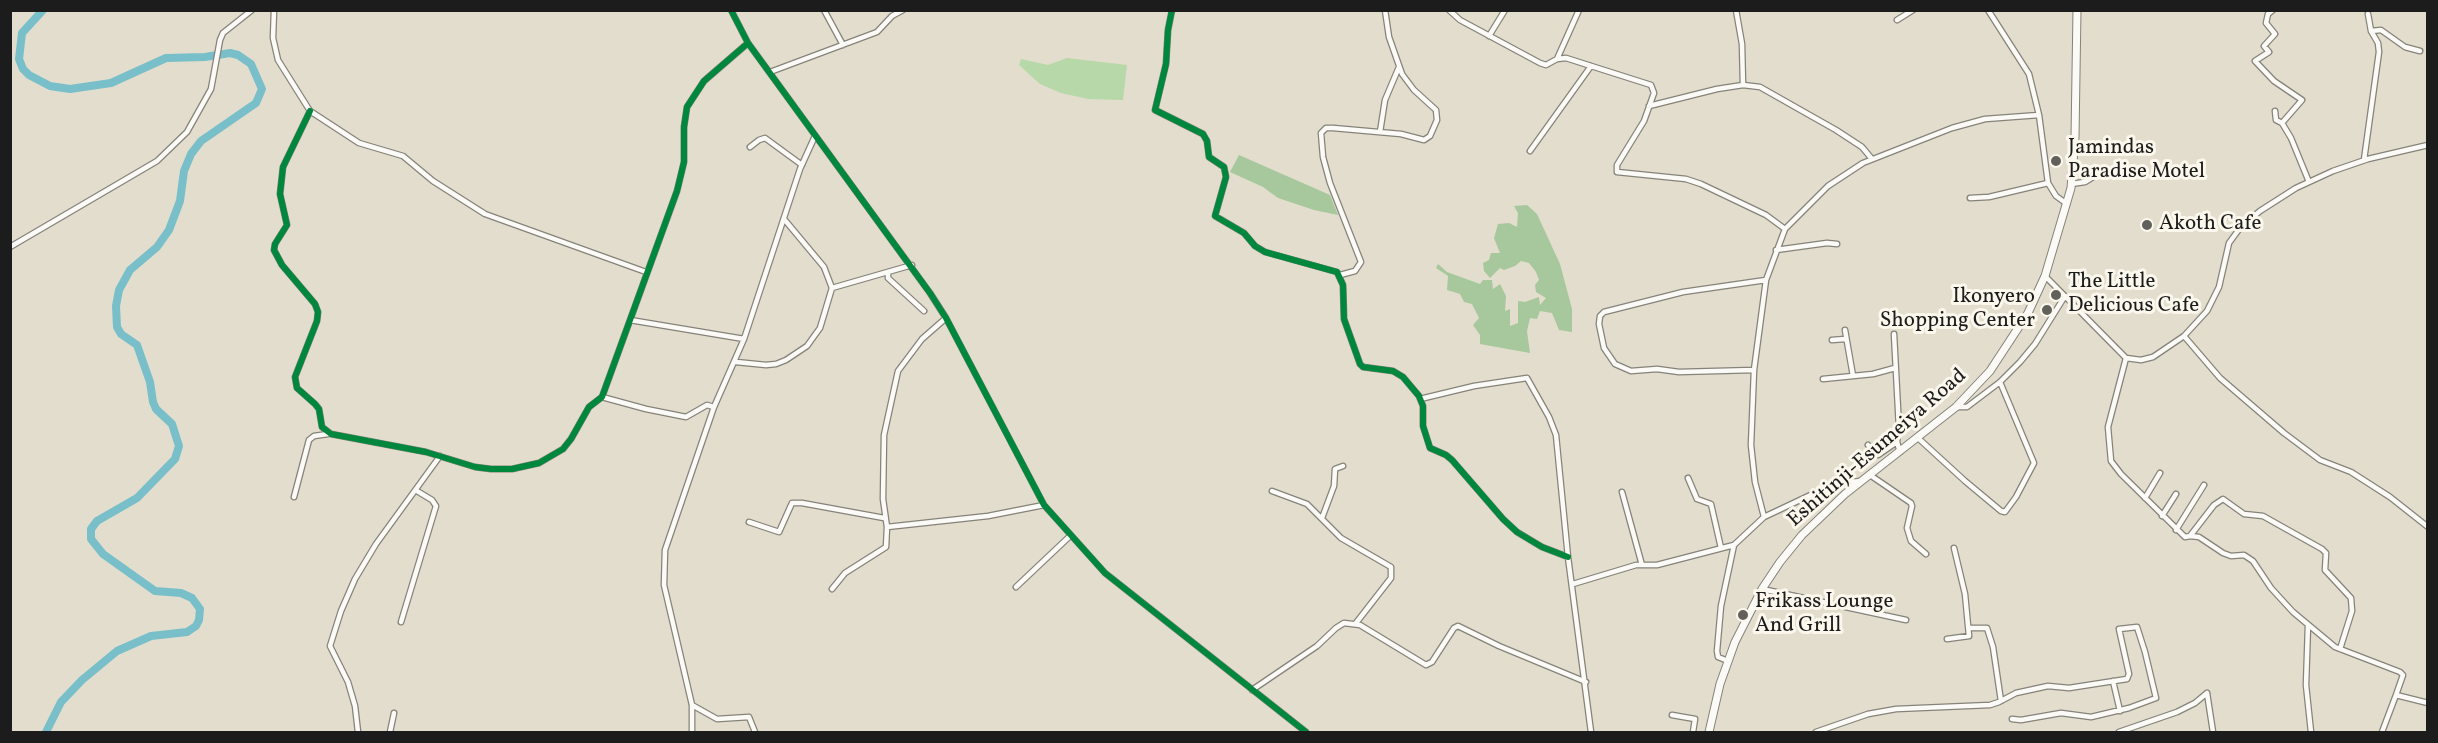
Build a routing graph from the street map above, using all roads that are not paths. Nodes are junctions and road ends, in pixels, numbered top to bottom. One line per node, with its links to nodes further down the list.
1 (252, 10): 50 (street)
2 (274, 10): 29 (street)
3 (730, 10): 20 (street)
4 (824, 10): 21 (street)
5 (903, 10): 21 (street)
6 (1172, 10): 55 (street)
7 (1449, 10): 19 (street)
8 (1506, 10): 19 (street)
9 (1579, 10): 23 (street)
10 (1736, 10): 27 (street)
11 (1913, 10): 17 (street)
12 (1988, 10): 31 (street)
13 (2077, 10): 44 (highway, Eshitinji-Esumeiya Road)
14 (2273, 10): 32 (street)
15 (1385, 11): 25 (street)
16 (2368, 14): 18 (street)
17 (1897, 20)
18 (2372, 31): 22 (street); 39 (street)
19 (1490, 36): 23 (street)
20 (748, 43): 26 (street); 53 (street)
21 (843, 45): 26 (street)
22 (2420, 51)
23 (1557, 59): 24 (street)
24 (1591, 66): 28 (street); 37 (street)
25 (1399, 67): 33 (street); 33 (street)
26 (770, 72): 34 (street)
27 (1743, 85): 28 (street); 38 (street)
28 (1649, 106): 48 (street)
29 (310, 111): 53 (street); 80 (street)
30 (2275, 111): 32 (street)
31 (2039, 114): 38 (street); 43 (street)
32 (2282, 123): 42 (street)
33 (1380, 132): 55 (street)
34 (815, 136): 40 (street); 52 (street)
35 (2427, 145): 39 (street)
36 (750, 147): 40 (street)
37 (1530, 152)
38 (1872, 159): 48 (street)
39 (2364, 160): 42 (street)
40 (802, 165): 47 (street)
41 (2106, 169): 44 (street)
42 (2309, 182): 65 (street)
43 (2048, 183): 45 (street); 46 (street)
44 (2071, 184): 46 (highway, Eshitinji-Esumeiya Road)
45 (1970, 198)
46 (2067, 204): 56 (highway, Eshitinji-Esumeiya Road)
47 (784, 219): 58 (street); 66 (street)
48 (1785, 229): 51 (street)
49 (1837, 244): 51 (street)
50 (10, 247)
51 (1776, 250): 57 (street)
52 (912, 265): 54 (street); 61 (street)
53 (646, 272): 62 (street)
54 (888, 272): 58 (street); 60 (street)
55 (1340, 275): 77 (street)
56 (2045, 276): 59 (street); 79 (highway, Eshitinji-Esumeiya Road)
57 (1766, 280): 72 (street); 72 (street)
58 (832, 288): 70 (street)
59 (2065, 296): 69 (street); 75 (street)
60 (924, 310)
61 (946, 318): 98 (street); 101 (street)
62 (630, 320): 66 (street); 76 (street)
63 (1845, 330): 67 (street)
64 (1894, 334): 71 (street)
65 (2184, 336): 69 (street); 105 (street)
66 (744, 339): 70 (street)
67 (1845, 339): 68 (street); 73 (street)
68 (1832, 340)
69 (2126, 358): 97 (street)
70 (736, 362): 78 (street)
71 (1895, 368): 73 (street); 82 (street)
72 (1754, 369): 100 (street)
73 (1853, 376): 74 (street)
74 (1823, 379)
75 (2000, 382): 79 (street); 81 (street)
76 (602, 397): 78 (street); 85 (street)
77 (1420, 399): 113 (street); 113 (street)
78 (714, 407): 133 (street)
79 (1956, 407): 81 (highway, Eshitinji-Esumeiya Road)
80 (331, 434): 85 (street); 96 (street)
81 (1918, 438): 84 (highway, Eshitinji-Esumeiya Road)
82 (1897, 442): 83 (street); 84 (street)
83 (1868, 445)
84 (1900, 452): 88 (highway, Eshitinji-Esumeiya Road)
85 (440, 456): 92 (street)
86 (1343, 466): 102 (street)
87 (2160, 473): 97 (street)
88 (1870, 475): 90 (highway, Eshitinji-Esumeiya Road); 112 (street)
89 (1688, 478): 110 (street)
90 (1862, 481): 100 (street); 118 (highway, Eshitinji-Esumeiya Road)
91 (2204, 485): 106 (street)
92 (417, 491): 120 (street); 138 (street)
93 (1272, 491): 102 (street)
94 (1622, 492): 114 (street)
95 (2176, 494): 99 (street)
96 (294, 497)
97 (2145, 498): 99 (street)
98 (1044, 505): 104 (street); 107 (street)
99 (2162, 516): 106 (street)
100 (1764, 517): 109 (street)
101 (884, 518): 103 (street); 104 (street)
102 (1322, 518): 121 (street)
103 (749, 522)
104 (887, 527): 117 (street)
105 (2427, 527)
106 (2176, 530): 108 (street)
107 (1070, 536): 116 (street); 129 (street)
108 (2190, 536): 122 (street); 125 (street)
109 (1734, 545): 110 (street); 126 (street)
110 (1721, 548): 114 (street)
111 (1954, 548): 123 (street)
112 (1926, 554)
113 (1568, 557): 115 (street)
114 (1642, 565): 115 (street)
115 (1573, 584): 128 (street)
116 (1016, 587)
117 (832, 589)
118 (1762, 589): 119 (street); 126 (highway, Eshitinji-Esumeiya Road)
119 (1906, 620)
120 (401, 622)
121 (1356, 623): 128 (street); 129 (street)
122 (2308, 625): 125 (street); 149 (street)
123 (1969, 628): 124 (street); 131 (street)
124 (1947, 639)
125 (2340, 649): 130 (street)
126 (1728, 660): 145 (highway, Eshitinji-Esumeiya Road)
127 (2113, 681): 131 (street); 134 (street); 134 (street)
128 (1586, 682): 143 (street)
129 (1252, 690): 142 (street)
130 (2396, 695): 132 (street); 150 (street)
131 (2001, 701): 146 (street)
132 (2427, 703)
133 (692, 705): 140 (street); 141 (street)
134 (2120, 711): 137 (street)
135 (394, 713): 139 (street)
136 (1672, 715): 144 (street)
137 (2012, 719)
138 (358, 732)
139 (390, 732)
140 (692, 732)
141 (755, 732)
142 (1306, 732)
143 (1591, 732)
144 (1693, 732)
145 (1709, 732)
146 (1817, 732)
147 (2119, 732): 148 (street)
148 (2213, 732)
149 (2311, 732)
150 (2382, 732)

